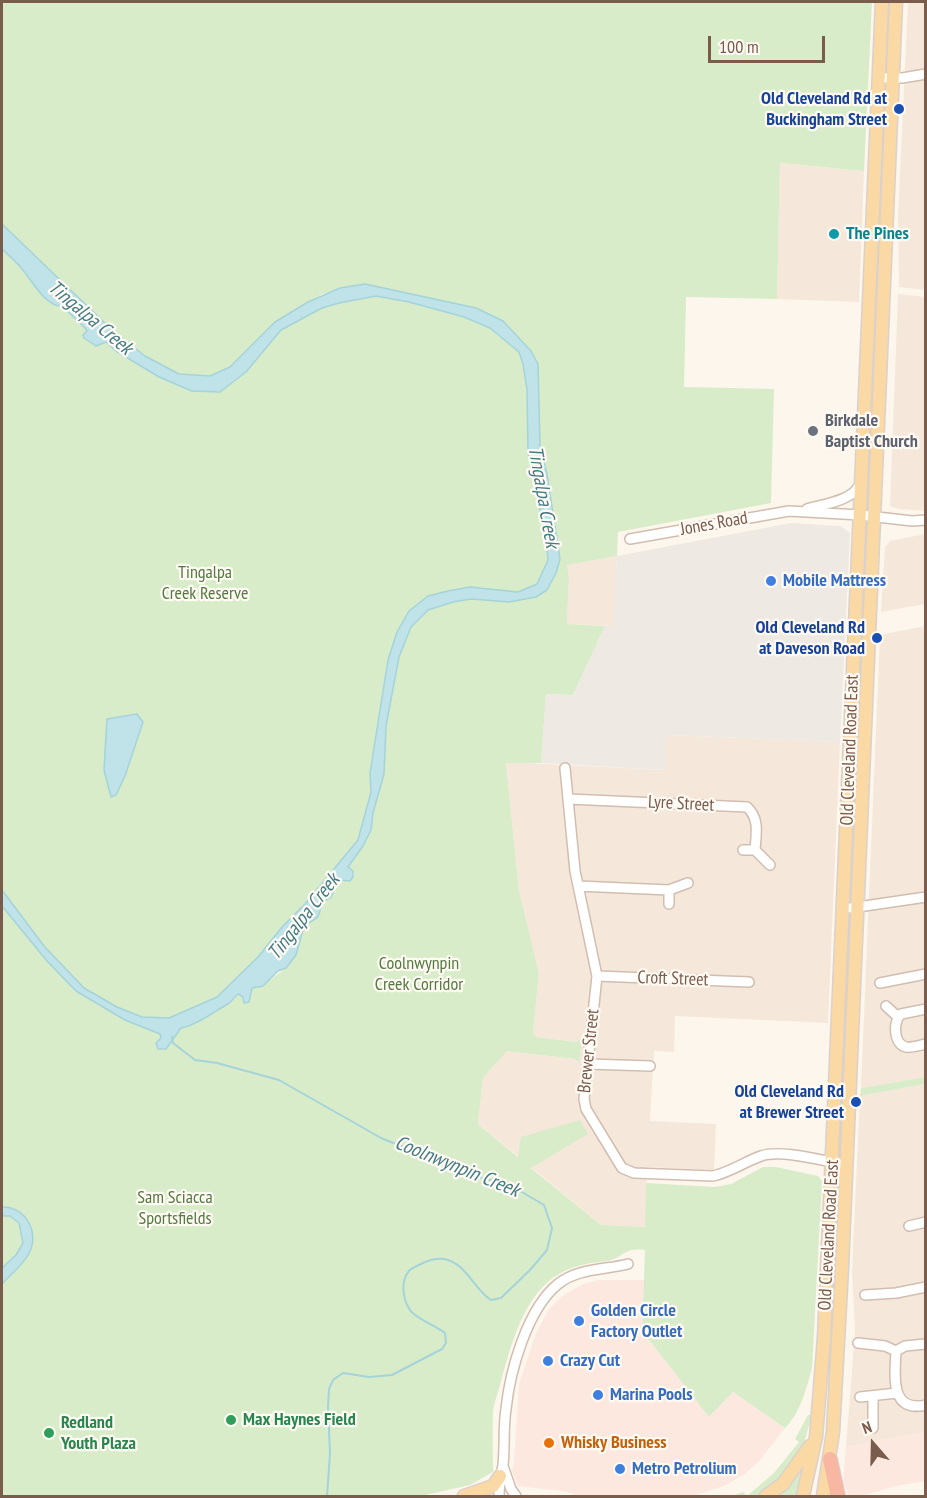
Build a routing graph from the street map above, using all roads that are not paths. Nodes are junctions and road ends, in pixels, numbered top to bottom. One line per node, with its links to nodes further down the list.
1 (882, 2): 4 (main road, Old Cleveland Road East)
2 (896, 2): 5 (main road, Old Cleveland Road East)
3 (926, 74): 5 (street)
4 (879, 78): 5 (street); 6 (main road, Old Cleveland Road East)
5 (893, 78): 9 (main road, Old Cleveland Road East)
6 (862, 478): 7 (street, Jones Road); 8 (main road, Old Cleveland Road East)
7 (799, 511): 8 (street, Jones Road); 11 (street, Jones Road)
8 (860, 515): 9 (street, Jones Road); 22 (main road, Old Cleveland Road East)
9 (874, 518): 10 (street, Jones Road); 23 (main road, Old Cleveland Road East)
10 (926, 520)
11 (630, 539)
12 (565, 768): 13 (street, Brewer Street)
13 (568, 799): 15 (street, Lyre Street); 18 (street, Brewer Street)
14 (743, 850): 15 (street)
15 (755, 850): 16 (street)
16 (770, 864)
17 (688, 883): 19 (street)
18 (578, 886): 19 (street); 25 (street, Brewer Street)
19 (669, 890): 21 (street)
20 (926, 897): 23 (street)
21 (669, 904)
22 (844, 908): 23 (street); 34 (main road, Old Cleveland Road East)
23 (857, 909): 35 (main road, Old Cleveland Road East)
24 (926, 974): 27 (street)
25 (597, 976): 26 (street, Croft Street); 32 (street, Brewer Street)
26 (749, 982)
27 (880, 983)
28 (886, 1006): 30 (street)
29 (926, 1010): 30 (street)
30 (898, 1017): 31 (street)
31 (926, 1044)
32 (588, 1064): 33 (street); 34 (street, Brewer Street)
33 (650, 1066)
34 (832, 1163): 35 (street, Brewer Street); 49 (main road, Old Cleveland Road East)
35 (846, 1165): 50 (main road, Old Cleveland Road East)
36 (909, 1226): 37 (street)
37 (925, 1226)
38 (628, 1264): 51 (street)
39 (926, 1287): 40 (street)
40 (865, 1295)
41 (858, 1343): 43 (street)
42 (926, 1344): 43 (street)
43 (896, 1351): 44 (street)
44 (897, 1393): 45 (street); 47 (street)
45 (873, 1396): 46 (street); 48 (street)
46 (860, 1397)
47 (926, 1406)
48 (873, 1428)
49 (816, 1437): 55 (main road); 56 (main road, Old Cleveland Road East)
50 (830, 1459): 57 (main road, Old Cleveland Road East); 58 (highway)
51 (501, 1471): 52 (main road); 53 (street); 54 (street)
52 (464, 1497)
53 (499, 1497)
54 (516, 1497)
55 (766, 1497)
56 (803, 1497)
57 (823, 1497)
58 (838, 1497)

